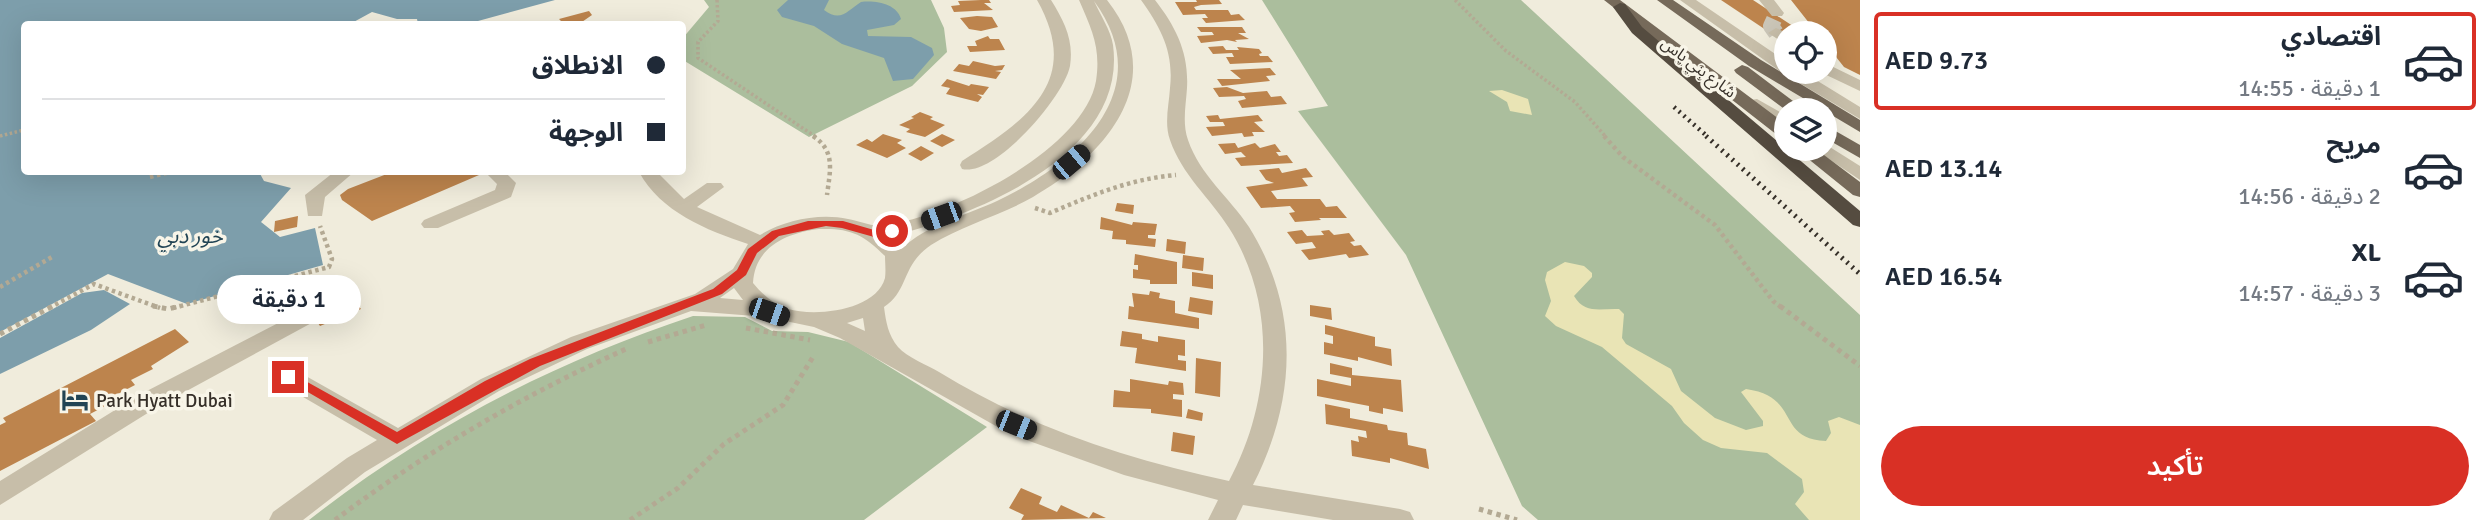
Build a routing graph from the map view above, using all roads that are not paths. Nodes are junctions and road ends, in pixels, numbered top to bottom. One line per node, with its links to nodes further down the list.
1 (1044, 0): 31 (lane)
2 (1086, 0): 12 (lane)
3 (1100, 0): 12 (lane)
4 (1148, 0): 54 (lane)
5 (1663, 0): 22 (main road); 26 (main road)
6 (1687, 0): 15 (lane)
7 (1698, 0): 14 (lane)
8 (1710, 0): 13 (lane)
9 (1766, 0): 11 (lane)
10 (1616, 4): 16 (main road, شارع بني ياس); 40 (highway)
11 (1777, 13)
12 (1110, 26): 42 (lane); 44 (lane)
13 (1774, 43)
14 (1774, 44)
15 (1774, 45)
16 (1671, 46): 24 (lane); 25 (main road, شارع بني ياس)
17 (1837, 74): 20 (lane)
18 (1837, 83): 21 (lane)
19 (1811, 84): 23 (lane)
20 (1860, 86)
21 (1860, 96)
22 (1780, 98)
23 (1860, 114)
24 (1774, 115)
25 (1774, 124)
26 (1860, 127)
27 (1837, 138): 28 (main road)
28 (1860, 153)
29 (1837, 159): 32 (lane)
30 (1821, 161): 37 (main road)
31 (970, 165)
32 (1860, 174)
33 (340, 175): 39 (lane)
34 (498, 175): 41 (lane)
35 (650, 175): 38 (lane)
36 (714, 187): 38 (lane)
37 (1860, 191)
38 (685, 208): 43 (lane)
39 (315, 212)
40 (1860, 221)
41 (431, 224)
42 (874, 234): 43 (lane); 44 (lane)
43 (762, 242): 45 (lane)
44 (898, 266): 47 (lane)
45 (742, 272): 48 (lane); 49 (lane)
46 (344, 296): 55 (lane)
47 (873, 305): 50 (lane); 51 (lane)
48 (686, 306): 49 (lane); 53 (lane)
49 (769, 312): 50 (lane)
50 (816, 331): 51 (lane)
51 (892, 355): 54 (lane)
52 (288, 377): 53 (lane)
53 (397, 439): 56 (lane)
54 (1235, 493): 57 (lane); 58 (lane)
55 (0, 494)
56 (283, 520)
57 (1222, 520)
58 (1400, 520)

